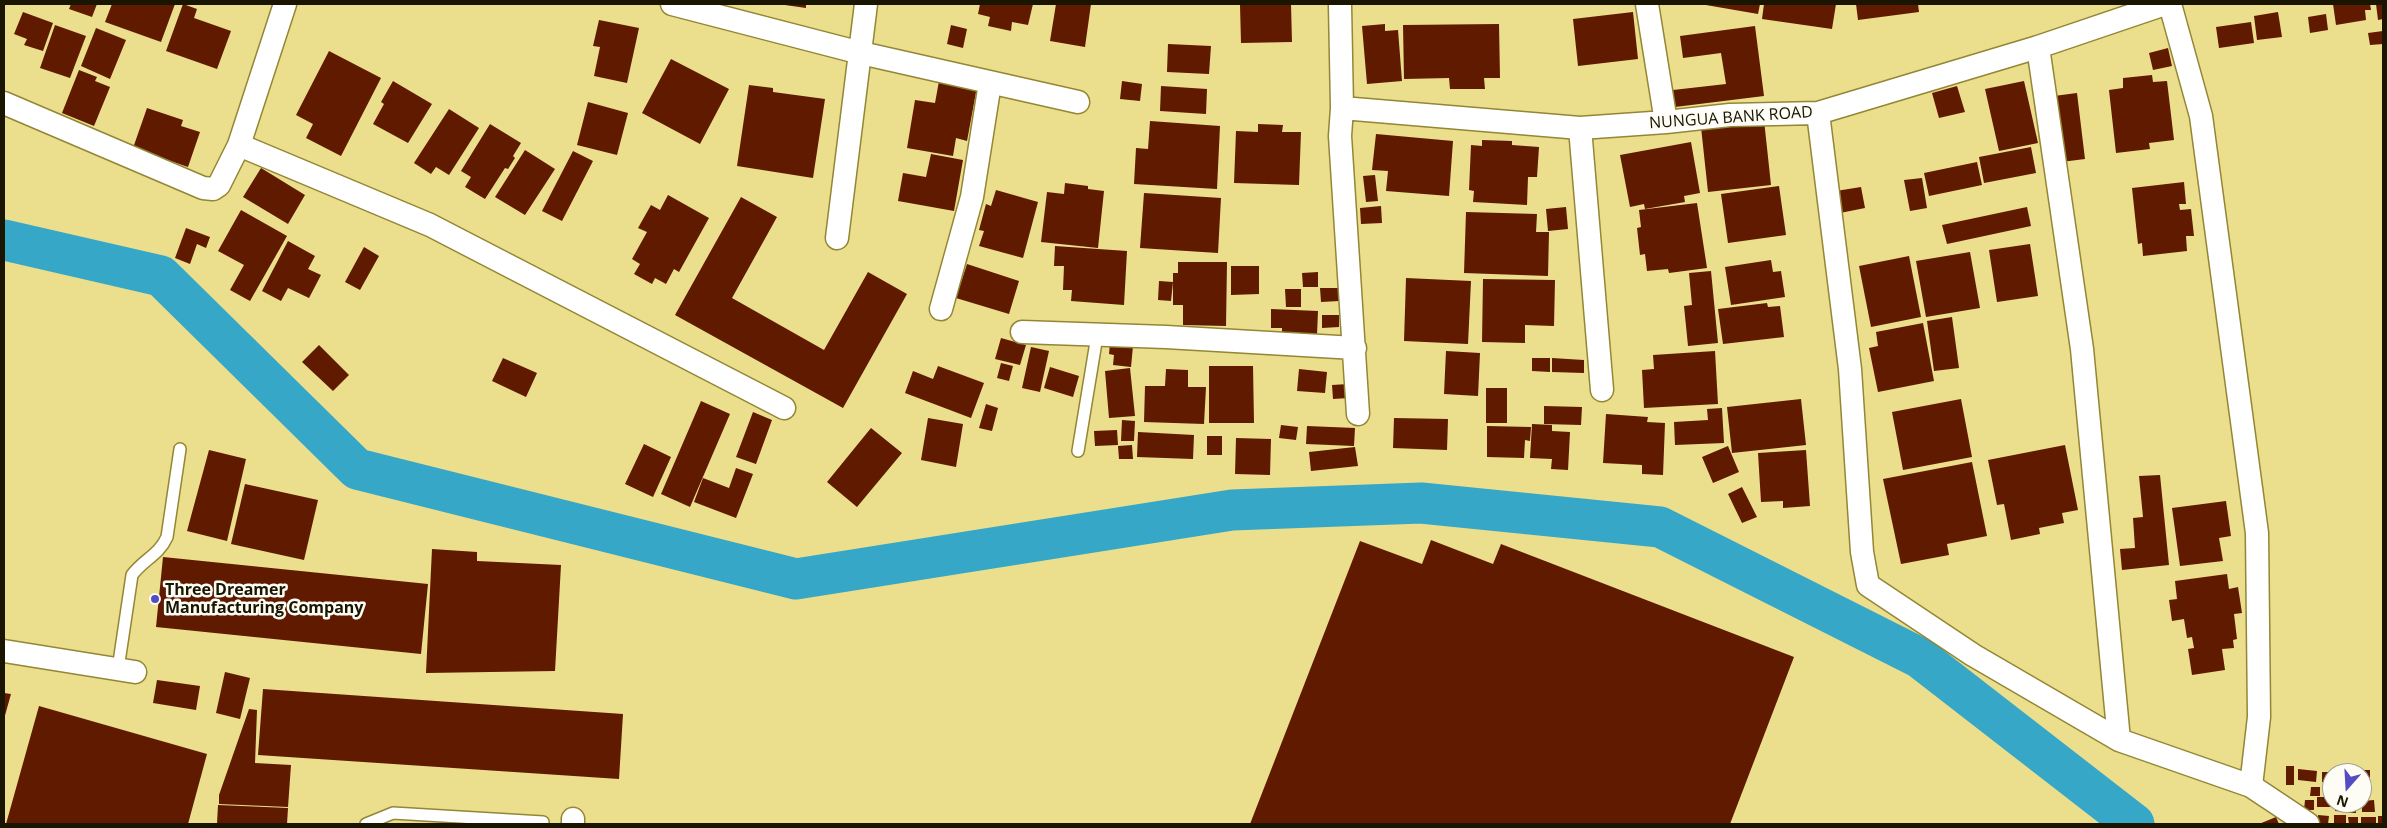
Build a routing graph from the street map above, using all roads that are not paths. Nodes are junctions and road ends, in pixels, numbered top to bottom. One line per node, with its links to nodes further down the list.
1 (285, 4): 17 (street)
2 (672, 4): 9 (street)
3 (866, 4): 9 (street)
4 (1647, 4): 15 (street)
5 (2165, 4): 8 (street, NUNGUA BANK ROAD)
6 (2170, 4): 31 (street)
7 (1340, 5): 13 (street)
8 (2038, 48): 14 (street, NUNGUA BANK ROAD); 30 (street)
9 (860, 54): 10 (street); 18 (street)
10 (990, 83): 11 (street); 19 (street)
11 (1078, 102)
12 (4, 103): 17 (street)
13 (1342, 108): 16 (street, NUNGUA BANK ROAD); 22 (street)
14 (1818, 113): 15 (street, NUNGUA BANK ROAD); 30 (street)
15 (1666, 122): 16 (street, NUNGUA BANK ROAD)
16 (1580, 128): 23 (street)
17 (239, 145): 24 (street)
18 (837, 238)
19 (940, 309)
20 (1022, 332): 21 (street)
21 (1097, 336): 22 (street); 27 (lane)
22 (1355, 348): 25 (street)
23 (1602, 390)
24 (784, 408)
25 (1358, 414)
26 (180, 449): 29 (lane)
27 (1078, 451)
28 (4, 651): 29 (street)
29 (127, 670)
30 (2119, 740): 31 (street)
31 (2251, 786): 34 (street)
32 (543, 822): 33 (lane)
33 (366, 824)
34 (2308, 824)

